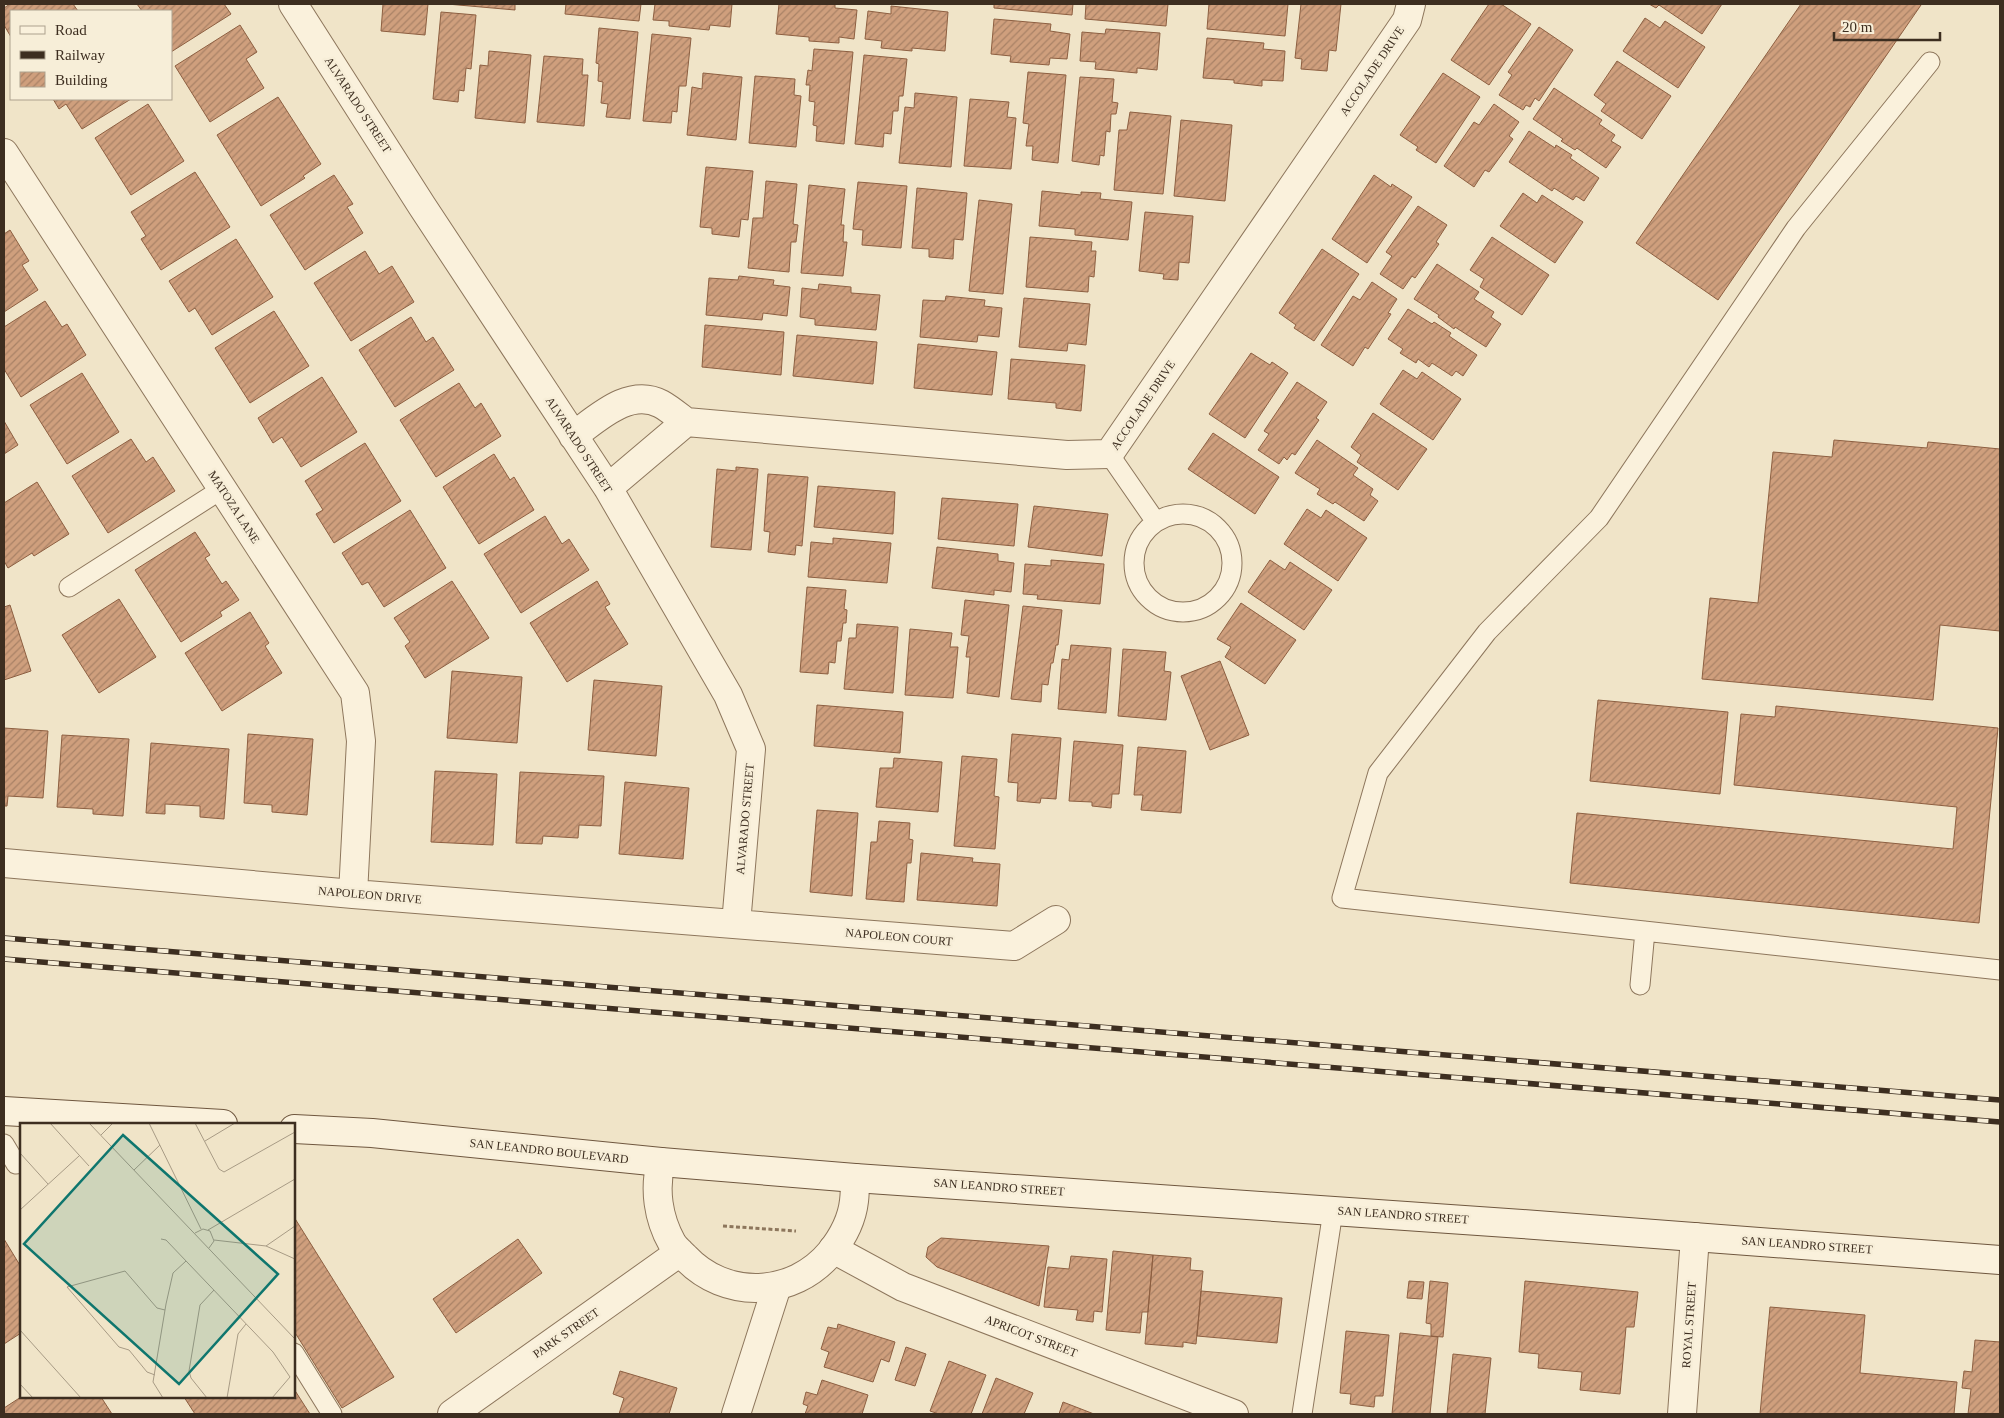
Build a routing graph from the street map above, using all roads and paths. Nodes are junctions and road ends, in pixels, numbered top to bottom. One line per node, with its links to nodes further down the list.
1 (293, 4): 6 (street, ALVARADO STREET)
2 (1411, 4): 7 (street, ACCOLADE DRIVE)
3 (1930, 62): 16 (lane)
4 (4, 153): 9 (street, MATOZA LANE)
5 (686, 422): 6 (street); 7 (street, ACCOLADE DRIVE); 8 (street)
6 (573, 436): 8 (street, ALVARADO STREET)
7 (1109, 454): 10 (lane)
8 (608, 488): 15 (street, ALVARADO STREET)
9 (222, 489): 11 (lane); 13 (street, MATOZA LANE)
10 (1156, 522): 10 (lane)
11 (69, 587)
12 (4, 862): 13 (street, NAPOLEON DRIVE)
13 (353, 894): 15 (street, NAPOLEON DRIVE)
14 (1056, 920): 15 (street, NAPOLEON COURT)
15 (736, 924)
16 (1645, 931): 17 (lane); 18 (lane)
17 (2000, 970)
18 (1640, 985)
19 (4, 1111): 20 (street)
20 (166, 1122): 21 (street)
21 (194, 1123)
22 (295, 1128): 24 (street, SAN LEANDRO BOULEVARD)
23 (4, 1144): 25 (lane)
24 (661, 1162): 26 (street, SAN LEANDRO BOULEVARD); 33 (street)
25 (16, 1164)
26 (805, 1174): 27 (street, SAN LEANDRO STREET)
27 (855, 1178): 28 (street, SAN LEANDRO STREET); 32 (street)
28 (1333, 1210): 31 (street, SAN LEANDRO STREET); 41 (lane)
29 (723, 1226): 30 (path)
30 (796, 1230)
31 (1695, 1237): 34 (street, SAN LEANDRO STREET); 42 (street, ROYAL STREET)
32 (833, 1249): 35 (street); 40 (street, APRICOT STREET)
33 (680, 1252): 35 (street); 38 (street, PARK STREET)
34 (2000, 1260)
35 (777, 1286): 39 (street)
36 (295, 1355): 37 (lane)
37 (332, 1414)
38 (452, 1414)
39 (736, 1414)
40 (1234, 1414)
41 (1302, 1414)
42 (1682, 1414)

